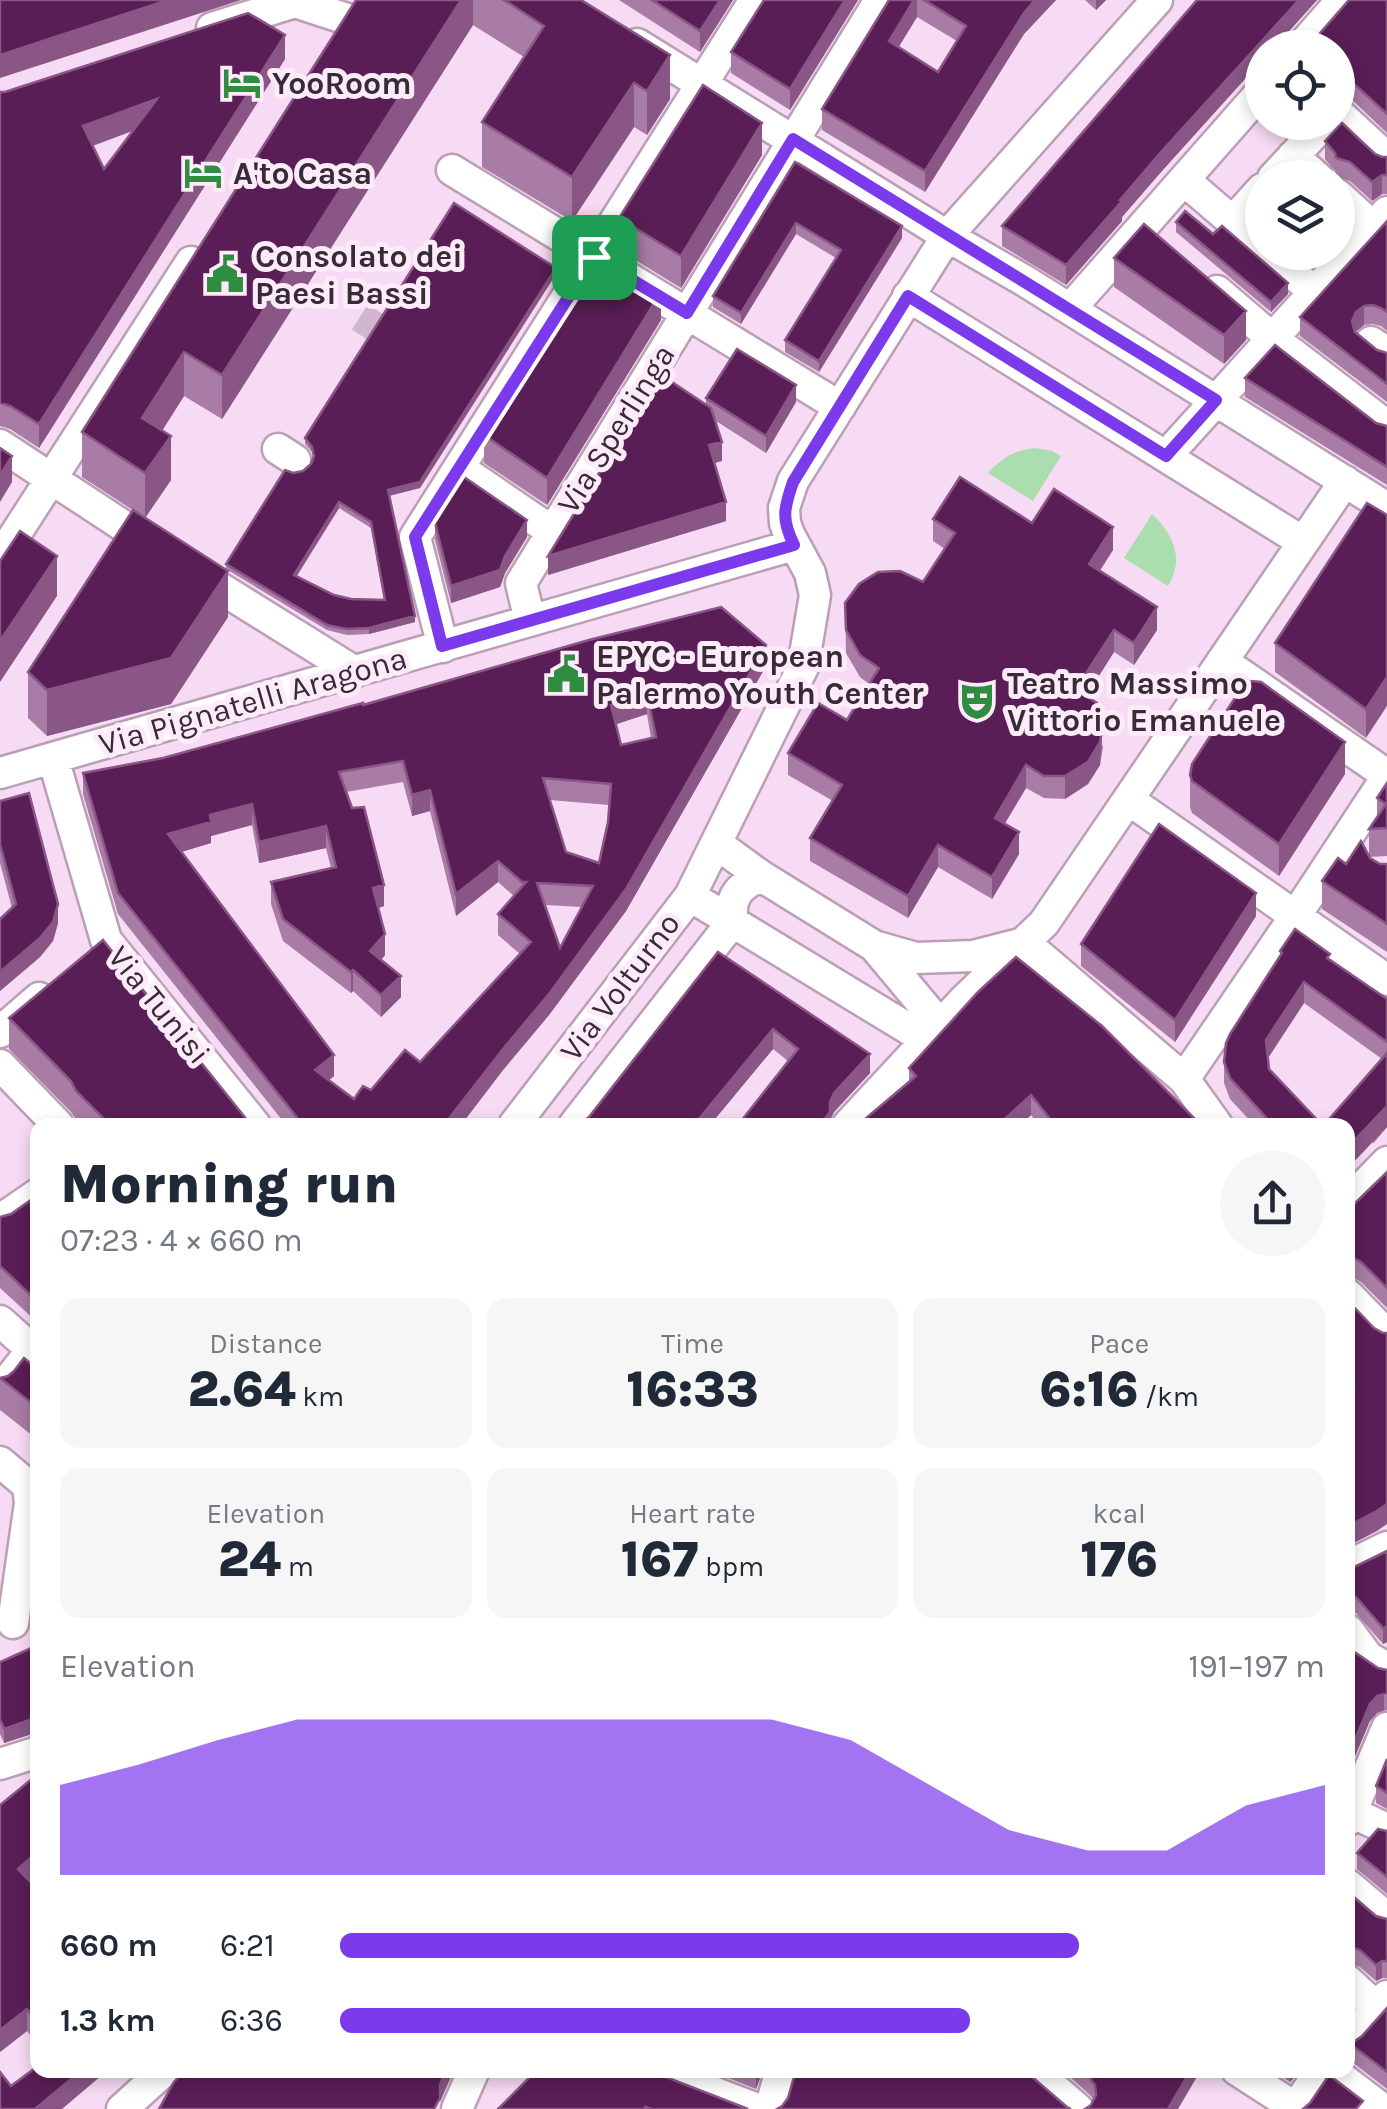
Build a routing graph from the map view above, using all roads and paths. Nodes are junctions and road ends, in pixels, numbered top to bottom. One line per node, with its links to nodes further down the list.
1 (755, 0): 10 (street)
2 (880, 0): 13 (street, Via Sperlinga)
3 (1157, 0): 25 (street, Via Volturno)
4 (1341, 0): 7 (street)
5 (294, 1): 6 (street); 9 (street)
6 (348, 18)
7 (1315, 30)
8 (618, 33): 10 (street)
9 (186, 36)
10 (702, 84): 13 (street); 26 (street)
11 (1245, 110): 18 (street)
12 (1355, 129): 15 (street)
13 (793, 139): 25 (street); 32 (street, Via Sperlinga)
14 (1308, 140): 16 (street)
15 (1387, 158)
16 (1289, 160)
17 (452, 170): 26 (street)
18 (1184, 180): 22 (street); 31 (street)
19 (1355, 205): 21 (street)
20 (1245, 208): 22 (street)
21 (1380, 219): 29 (street)
22 (1233, 221): 24 (street)
23 (209, 232): 40 (street)
24 (1245, 232)
25 (946, 236): 30 (street, Via Volturno); 31 (street)
26 (594, 257): 32 (street); 39 (street)
27 (1289, 270): 29 (street)
28 (1200, 276): 33 (street)
29 (1314, 292): 33 (street)
30 (908, 296): 35 (street, Via Volturno); 38 (street)
31 (1070, 309): 34 (street)
32 (687, 313): 35 (street); 43 (street, Via Sperlinga)
33 (1272, 338): 34 (street); 36 (street)
34 (1216, 400): 38 (street); 41 (street)
35 (840, 406): 45 (street, Via Volturno)
36 (1387, 426)
37 (0, 445): 40 (street)
38 (1166, 456): 44 (street)
39 (460, 468): 43 (street); 48 (street)
40 (51, 479): 46 (street); 50 (street)
41 (1344, 481): 42 (street); 44 (street)
42 (1383, 498)
43 (552, 532): 47 (street, Via Sperlinga)
44 (1303, 542): 49 (street)
45 (794, 545): 47 (street, Via Pignatelli Aragona); 55 (street, Via Volturno)
46 (0, 558)
47 (530, 621): 48 (street, Via Pignatelli Aragona)
48 (442, 646): 50 (street, Via Pignatelli Aragona)
49 (1222, 660): 53 (street); 54 (street)
50 (354, 672): 51 (street, Via Pignatelli Aragona)
51 (53, 758): 52 (street, Via Pignatelli Aragona); 69 (street, Via Tunisi)
52 (0, 773)
53 (1387, 776): 58 (street)
54 (1129, 800): 58 (street); 60 (street)
55 (716, 844): 56 (street); 57 (street, Via Volturno)
56 (760, 876): 59 (street, Via Volturno); 61 (street)
57 (690, 896): 59 (street); 70 (street, Via Volturno)
58 (1296, 915): 63 (street); 67 (street)
59 (733, 920): 65 (street); 71 (street, Via Volturno)
60 (1024, 943): 61 (street); 65 (street); 67 (street)
61 (874, 946): 65 (street)
62 (61, 980): 64 (street)
63 (1387, 980)
64 (0, 1032)
65 (933, 1032): 72 (street)
66 (0, 1065): 68 (street)
67 (1184, 1079): 73 (street)
68 (51, 1118)
69 (250, 1118)
70 (519, 1118)
71 (579, 1118)
72 (854, 1118)
73 (1212, 1118)
74 (1387, 1162): 75 (street)
75 (1355, 1195)
76 (30, 1199): 77 (street)
77 (0, 1220)
78 (1355, 1302): 80 (street)
79 (0, 1321): 81 (street)
80 (1387, 1334)
81 (30, 1348)
82 (30, 1358): 83 (street)
83 (0, 1391)
84 (0, 1462): 85 (street)
85 (30, 1487)
86 (30, 1504): 89 (street)
87 (1387, 1547): 88 (street)
88 (1355, 1563)
89 (17, 1621)
90 (1355, 1639): 91 (street)
91 (1387, 1668)
92 (1387, 1728): 95 (street)
93 (30, 1755): 94 (street)
94 (0, 1764)
95 (1355, 1802)
96 (1355, 1818): 97 (street)
97 (1386, 1827)
98 (1355, 1890): 99 (street)
99 (1387, 1918)
100 (1355, 1985): 101 (street)
101 (1382, 2002): 102 (street)
102 (1355, 2032)
103 (157, 2078): 113 (street)
104 (471, 2078): 114 (street)
105 (677, 2078): 115 (street)
106 (779, 2078): 116 (street)
107 (1041, 2078): 111 (street)
108 (1249, 2078): 117 (street)
109 (1317, 2078): 117 (street)
110 (1342, 2078): 112 (street)
111 (1062, 2103)
112 (1381, 2108)
113 (122, 2109)
114 (457, 2109)
115 (757, 2109)
116 (770, 2109)
117 (1296, 2109)

